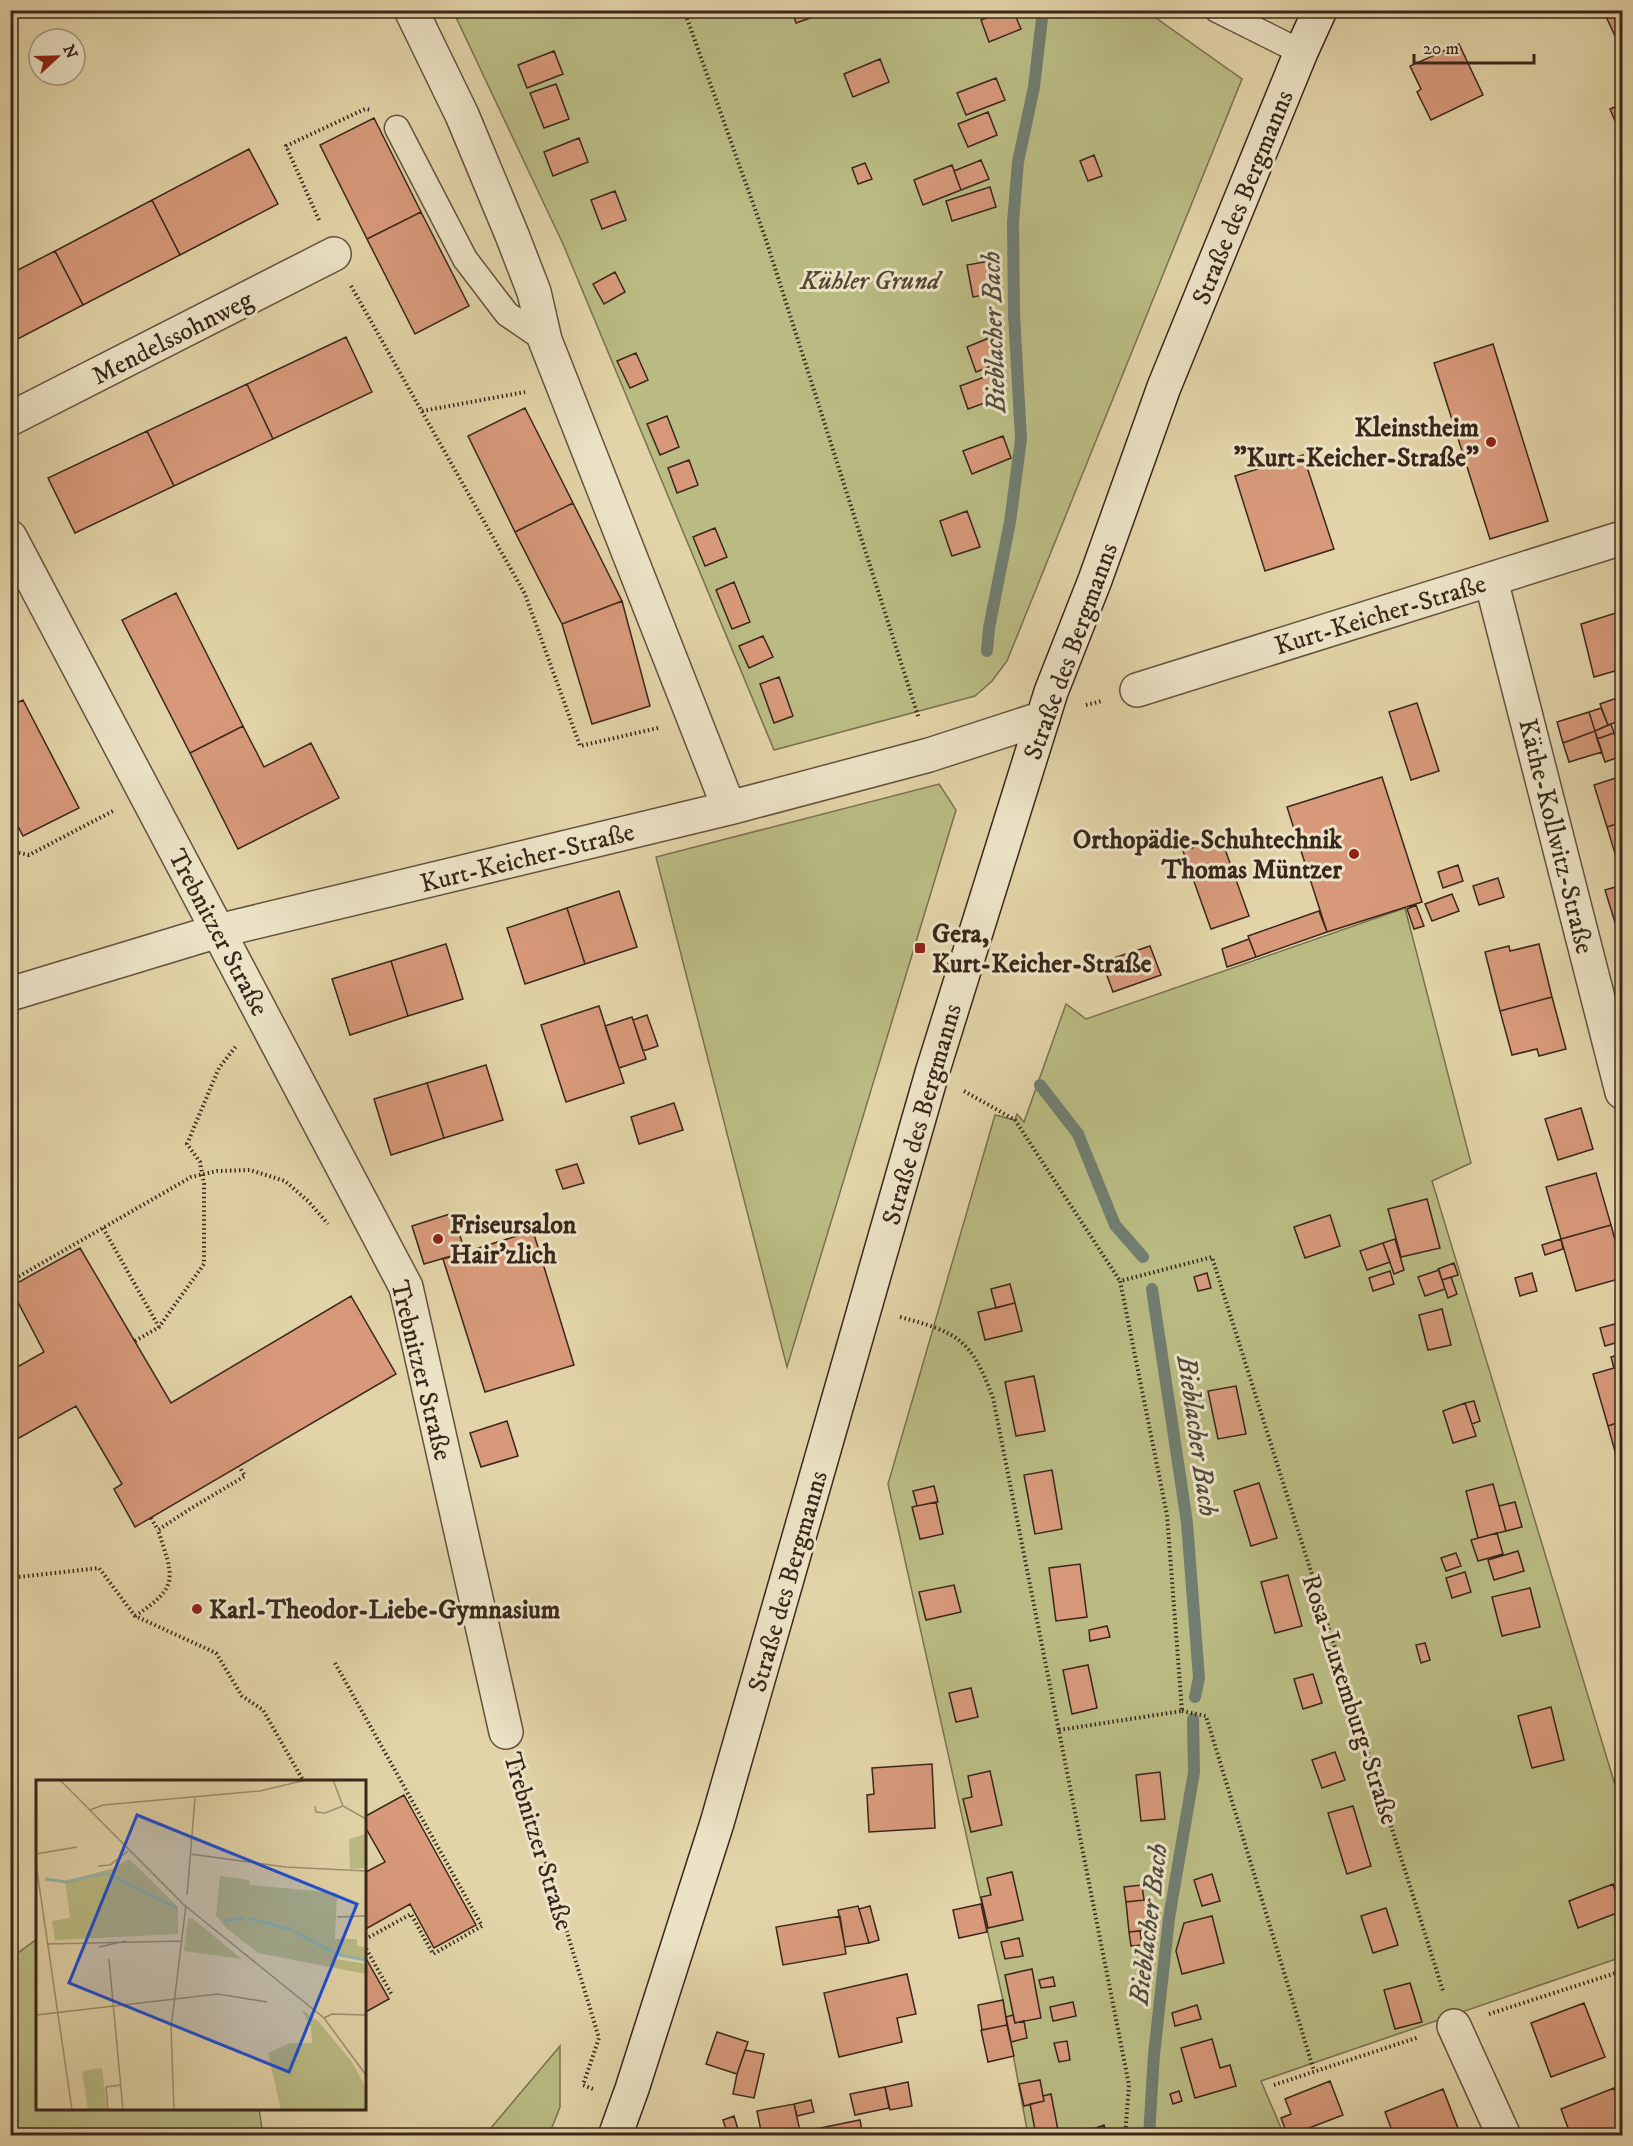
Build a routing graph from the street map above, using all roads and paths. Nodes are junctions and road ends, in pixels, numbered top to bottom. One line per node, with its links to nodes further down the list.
1 (411, 10): 8 (street)
2 (684, 10): 18 (path)
3 (1217, 10): 5 (lane)
4 (1320, 10): 5 (street, Straße des Bergmanns)
5 (1301, 52): 16 (street, Straße des Bergmanns)
6 (397, 128): 7 (path); 8 (lane)
7 (334, 254): 10 (path); 11 (street, Mendelssohnweg)
8 (545, 340): 9 (street)
9 (563, 385): 10 (path); 17 (street)
10 (422, 411): 17 (path)
11 (10, 419)
12 (10, 537): 19 (street, Trebnitzer Straße)
13 (1623, 538): 14 (street, Kurt-Keicher-Straße)
14 (1491, 580): 15 (street, Kurt-Keicher-Straße); 26 (street, Käthe-Kollwitz-Straße)
15 (1137, 690): 16 (path)
16 (1043, 718): 18 (street, Kurt-Keicher-Straße); 25 (street, Straße des Bergmanns)
17 (694, 720): 20 (street)
18 (929, 755): 20 (street, Kurt-Keicher-Straße)
19 (146, 794): 21 (path); 22 (street, Trebnitzer Straße)
20 (729, 808): 22 (street, Kurt-Keicher-Straße)
21 (10, 851)
22 (218, 931): 23 (street, Kurt-Keicher-Straße); 43 (street, Trebnitzer Straße)
23 (10, 994)
24 (219, 1068): 27 (path)
25 (932, 1073): 31 (path); 32 (street, Straße des Bergmanns)
26 (1623, 1092)
27 (202, 1174): 28 (path); 29 (path); 33 (path)
28 (103, 1228): 30 (path); 33 (path)
29 (331, 1228)
30 (11, 1281)
31 (1120, 1281): 41 (path); 49 (path, Rosa-Luxemburg-Straße)
32 (866, 1308): 42 (path); 52 (street, Straße des Bergmanns)
33 (159, 1327): 34 (path)
34 (135, 1341)
35 (239, 1466): 37 (path)
36 (151, 1518): 37 (path)
37 (158, 1530): 39 (path)
38 (10, 1578): 39 (path)
39 (135, 1616): 44 (path)
40 (334, 1663): 45 (path)
41 (1182, 1711): 42 (path); 50 (path)
42 (1059, 1730): 54 (path)
43 (506, 1732): 52 (path, Trebnitzer Straße)
44 (303, 1780)
45 (366, 1939)
46 (366, 1949): 48 (path)
47 (1623, 1971): 49 (path)
48 (392, 1995)
49 (1454, 2026): 50 (path); 55 (street)
50 (1314, 2071): 51 (path)
51 (1274, 2085)
52 (627, 2101): 53 (street, Straße des Bergmanns)
53 (615, 2136)
54 (1125, 2136)
55 (1504, 2136)

